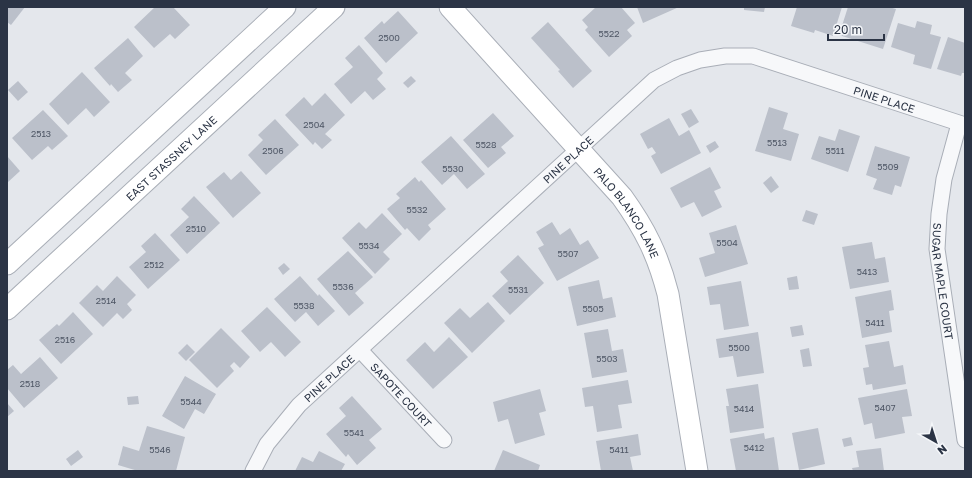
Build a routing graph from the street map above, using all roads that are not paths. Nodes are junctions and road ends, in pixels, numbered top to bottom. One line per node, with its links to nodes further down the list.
1 (285, 7): 6 (main road)
2 (334, 7): 7 (main road, EAST STASSNEY LANE)
3 (450, 7): 5 (main road, PALO BLANCO LANE)
4 (962, 125): 5 (street, PINE PLACE); 10 (street, SUGAR MAPLE COURT)
5 (580, 148): 8 (street, PINE PLACE); 12 (main road, PALO BLANCO LANE)
6 (7, 264)
7 (7, 309)
8 (360, 350): 9 (street, SAPOTE COURT); 11 (street, PINE PLACE)
9 (444, 440)
10 (965, 440)
11 (253, 471)
12 (697, 471)

